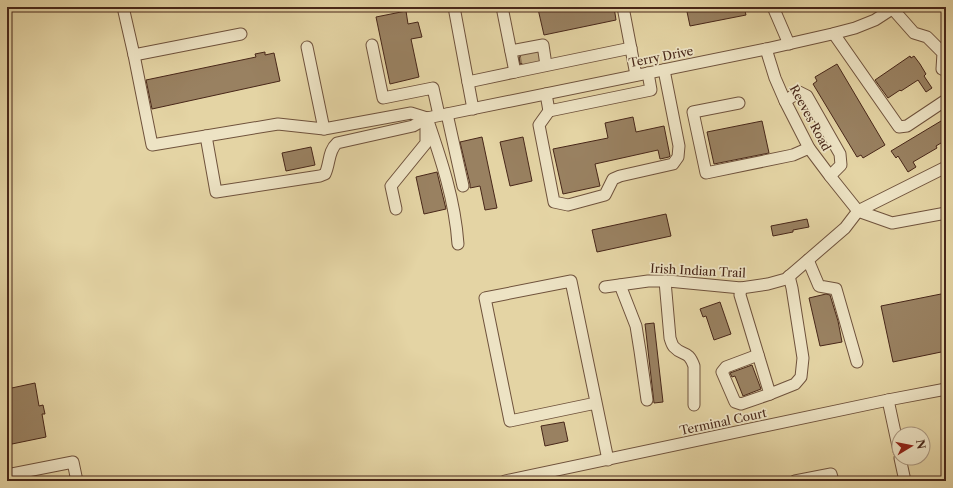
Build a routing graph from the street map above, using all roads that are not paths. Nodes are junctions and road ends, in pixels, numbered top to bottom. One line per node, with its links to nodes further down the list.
1 (123, 7): 15 (street)
2 (454, 7): 22 (street)
3 (502, 7): 14 (street)
4 (623, 7): 12 (street)
5 (773, 7): 9 (street)
6 (893, 8): 8 (street, Terry Drive); 18 (street)
7 (241, 34): 15 (street)
8 (834, 34): 9 (street, Terry Drive); 25 (street)
9 (789, 44): 13 (street, Terry Drive)
10 (372, 45): 29 (street)
11 (307, 47): 31 (street)
12 (631, 48): 16 (street); 21 (street)
13 (766, 49): 17 (street, Terry Drive); 24 (street, Reeves Road)
14 (511, 51): 16 (street); 19 (street)
15 (134, 56): 32 (street)
16 (533, 59): 19 (street)
17 (664, 70): 20 (street, Terry Drive); 28 (street)
18 (946, 71)
19 (515, 72): 22 (street)
20 (648, 73): 21 (street, Terry Drive); 28 (street)
21 (636, 75): 23 (street, Terry Drive)
22 (468, 82): 27 (street)
23 (546, 94): 27 (street, Terry Drive); 28 (street)
24 (785, 100): 33 (street, Reeves Road); 35 (street)
25 (946, 100)
26 (739, 103): 33 (street)
27 (473, 108): 29 (street, Terry Drive)
28 (549, 111)
29 (443, 115): 30 (street, Terry Drive); 36 (street)
30 (426, 118): 31 (street); 32 (street); 37 (street); 40 (street)
31 (324, 129): 32 (street)
32 (206, 136)
33 (810, 148): 35 (street, Reeves Road)
34 (946, 167): 38 (street)
35 (830, 176): 38 (street, Reeves Road)
36 (463, 186)
37 (396, 209)
38 (858, 211): 39 (street); 41 (street, Irish Indian Trail)
39 (946, 213)
40 (458, 244)
41 (808, 260): 42 (street, Irish Indian Trail); 48 (street)
42 (789, 276): 46 (street, Irish Indian Trail); 50 (street)
43 (665, 281): 44 (street, Irish Indian Trail); 46 (street, Irish Indian Trail); 54 (street)
44 (620, 285): 45 (street, Irish Indian Trail); 51 (street)
45 (605, 287)
46 (741, 288): 47 (street)
47 (758, 355): 50 (street); 50 (street)
48 (858, 362)
49 (946, 389): 52 (street, Terminal Court)
50 (770, 394)
51 (647, 400)
52 (888, 400): 55 (street); 56 (street, Terminal Court)
53 (596, 403): 53 (street); 56 (street)
54 (694, 405)
55 (894, 426)
56 (608, 460): 60 (street, Terminal Court)
57 (902, 466): 63 (street)
58 (7, 474): 59 (street)
59 (76, 481)
60 (505, 481)
61 (795, 481): 62 (street)
62 (833, 481)
63 (905, 481)

